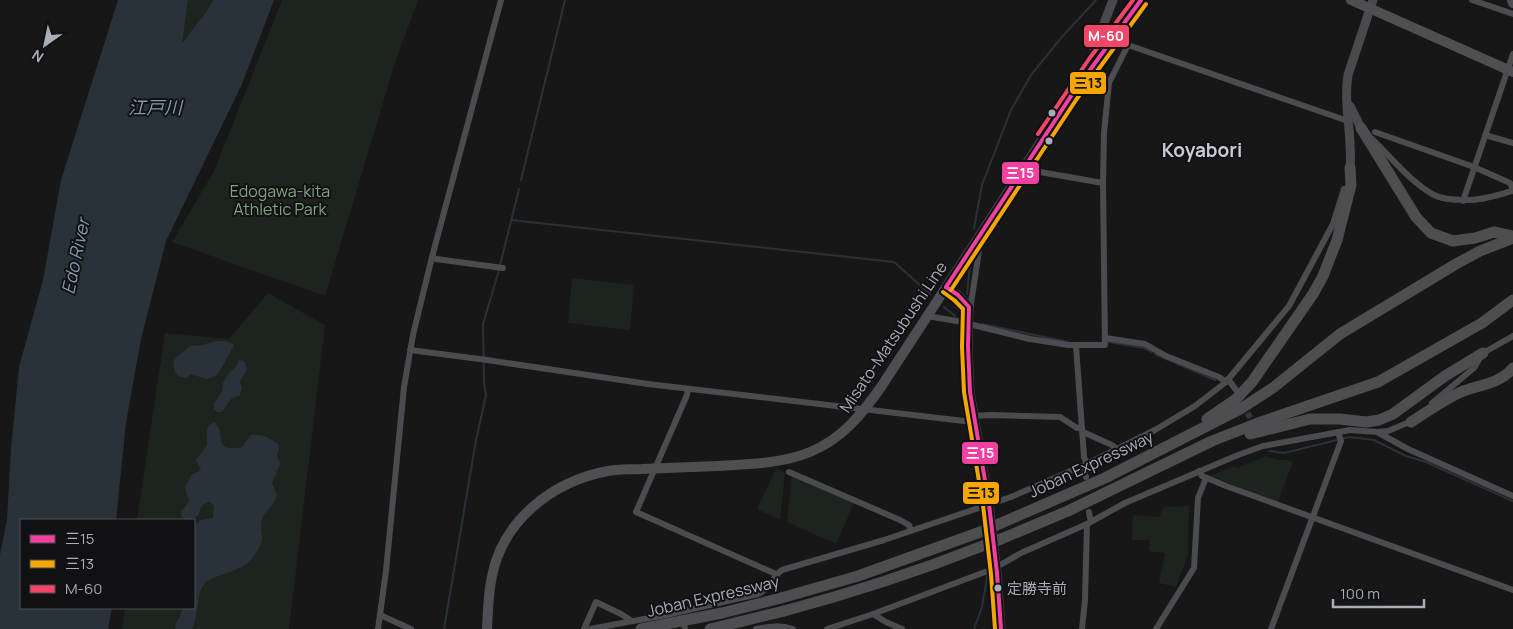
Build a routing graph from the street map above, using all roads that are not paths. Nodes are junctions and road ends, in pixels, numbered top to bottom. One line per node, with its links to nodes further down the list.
1 (501, 0): 28 (street)
2 (1113, 0): 8 (street)
3 (1141, 0): 9 (main road, Misato-Matsubushi Line)
4 (1351, 0): 6 (main road)
5 (1472, 0): 7 (street)
6 (1371, 4): 13 (main road); 14 (street)
7 (1513, 14)
8 (1101, 31): 9 (street); 11 (street)
9 (1113, 38): 10 (street); 22 (main road, Misato-Matsubushi Line)
10 (1128, 45): 15 (street); 23 (street)
11 (1094, 50)
12 (1513, 54): 13 (street)
13 (1510, 71): 18 (street)
14 (1346, 97): 15 (street); 16 (street)
15 (1348, 121): 21 (street)
16 (1361, 128): 25 (street); 26 (highway)
17 (1375, 132): 20 (street)
18 (1485, 135): 19 (street); 20 (street)
19 (1513, 143)
20 (1474, 167): 24 (street); 25 (street)
21 (1350, 168): 40 (street); 52 (highway)
22 (1023, 169): 23 (street); 30 (main road, Misato-Matsubushi Line)
23 (1103, 183): 35 (street)
24 (1513, 190): 25 (street)
25 (1463, 200)
26 (1513, 237): 52 (highway, Joban Expressway)
27 (979, 251): 33 (street)
28 (432, 257): 29 (street); 37 (street)
29 (503, 268)
30 (946, 287): 32 (main road, Misato-Matsubushi Line); 33 (street)
31 (1513, 300): 59 (highway, Joban Expressway)
32 (927, 316): 33 (street); 43 (main road, Misato-Matsubushi Line)
33 (969, 320): 36 (street); 44 (street)
34 (1513, 336): 38 (street)
35 (1105, 338): 36 (street); 40 (street)
36 (1076, 346): 46 (street)
37 (410, 350): 41 (street); 70 (street)
38 (1483, 354): 45 (street); 59 (highway)
39 (1513, 368): 45 (highway)
40 (1227, 380): 42 (street); 51 (street)
41 (688, 389): 43 (street); 54 (street)
42 (1236, 390)
43 (866, 409): 44 (street); 54 (main road, Misato-Matsubushi Line)
44 (970, 419): 46 (street); 61 (street)
45 (1410, 422): 48 (street)
46 (1082, 430): 51 (street); 53 (street)
47 (1338, 432): 48 (street); 50 (street); 62 (street)
48 (1377, 432): 60 (street)
49 (1260, 436): 50 (street)
50 (1263, 446): 55 (street)
51 (1117, 449): 53 (street)
52 (1159, 451): 72 (highway, Joban Expressway, bridge)
53 (1084, 465): 57 (street); 61 (street)
54 (656, 468): 66 (street); 76 (main road, Misato-Matsubushi Line)
55 (1198, 471): 58 (street); 63 (street)
56 (789, 472): 64 (street)
57 (1086, 477)
58 (1206, 478): 62 (street); 87 (street)
59 (1109, 490): 80 (highway, Joban Expressway, bridge)
60 (1513, 496)
61 (984, 506): 64 (street); 65 (street)
62 (1311, 517): 67 (street); 88 (street)
63 (1089, 518): 65 (street); 86 (street)
64 (912, 531): 66 (street)
65 (991, 569): 71 (street); 85 (street)
66 (776, 574): 68 (street)
67 (1513, 590)
68 (758, 594): 69 (street); 73 (street)
69 (681, 612): 72 (street); 79 (street)
70 (380, 614): 74 (street); 75 (street)
71 (873, 614): 83 (street); 84 (street)
72 (637, 625): 77 (street); 78 (street)
73 (769, 627): 81 (street); 82 (street)
74 (378, 629)
75 (411, 629)
76 (487, 629)
77 (584, 629)
78 (590, 629)
79 (686, 629)
80 (710, 629)
81 (756, 629)
82 (793, 629)
83 (827, 629)
84 (902, 629)
85 (1001, 629)
86 (1082, 629)
87 (1156, 629)
88 (1271, 629)

